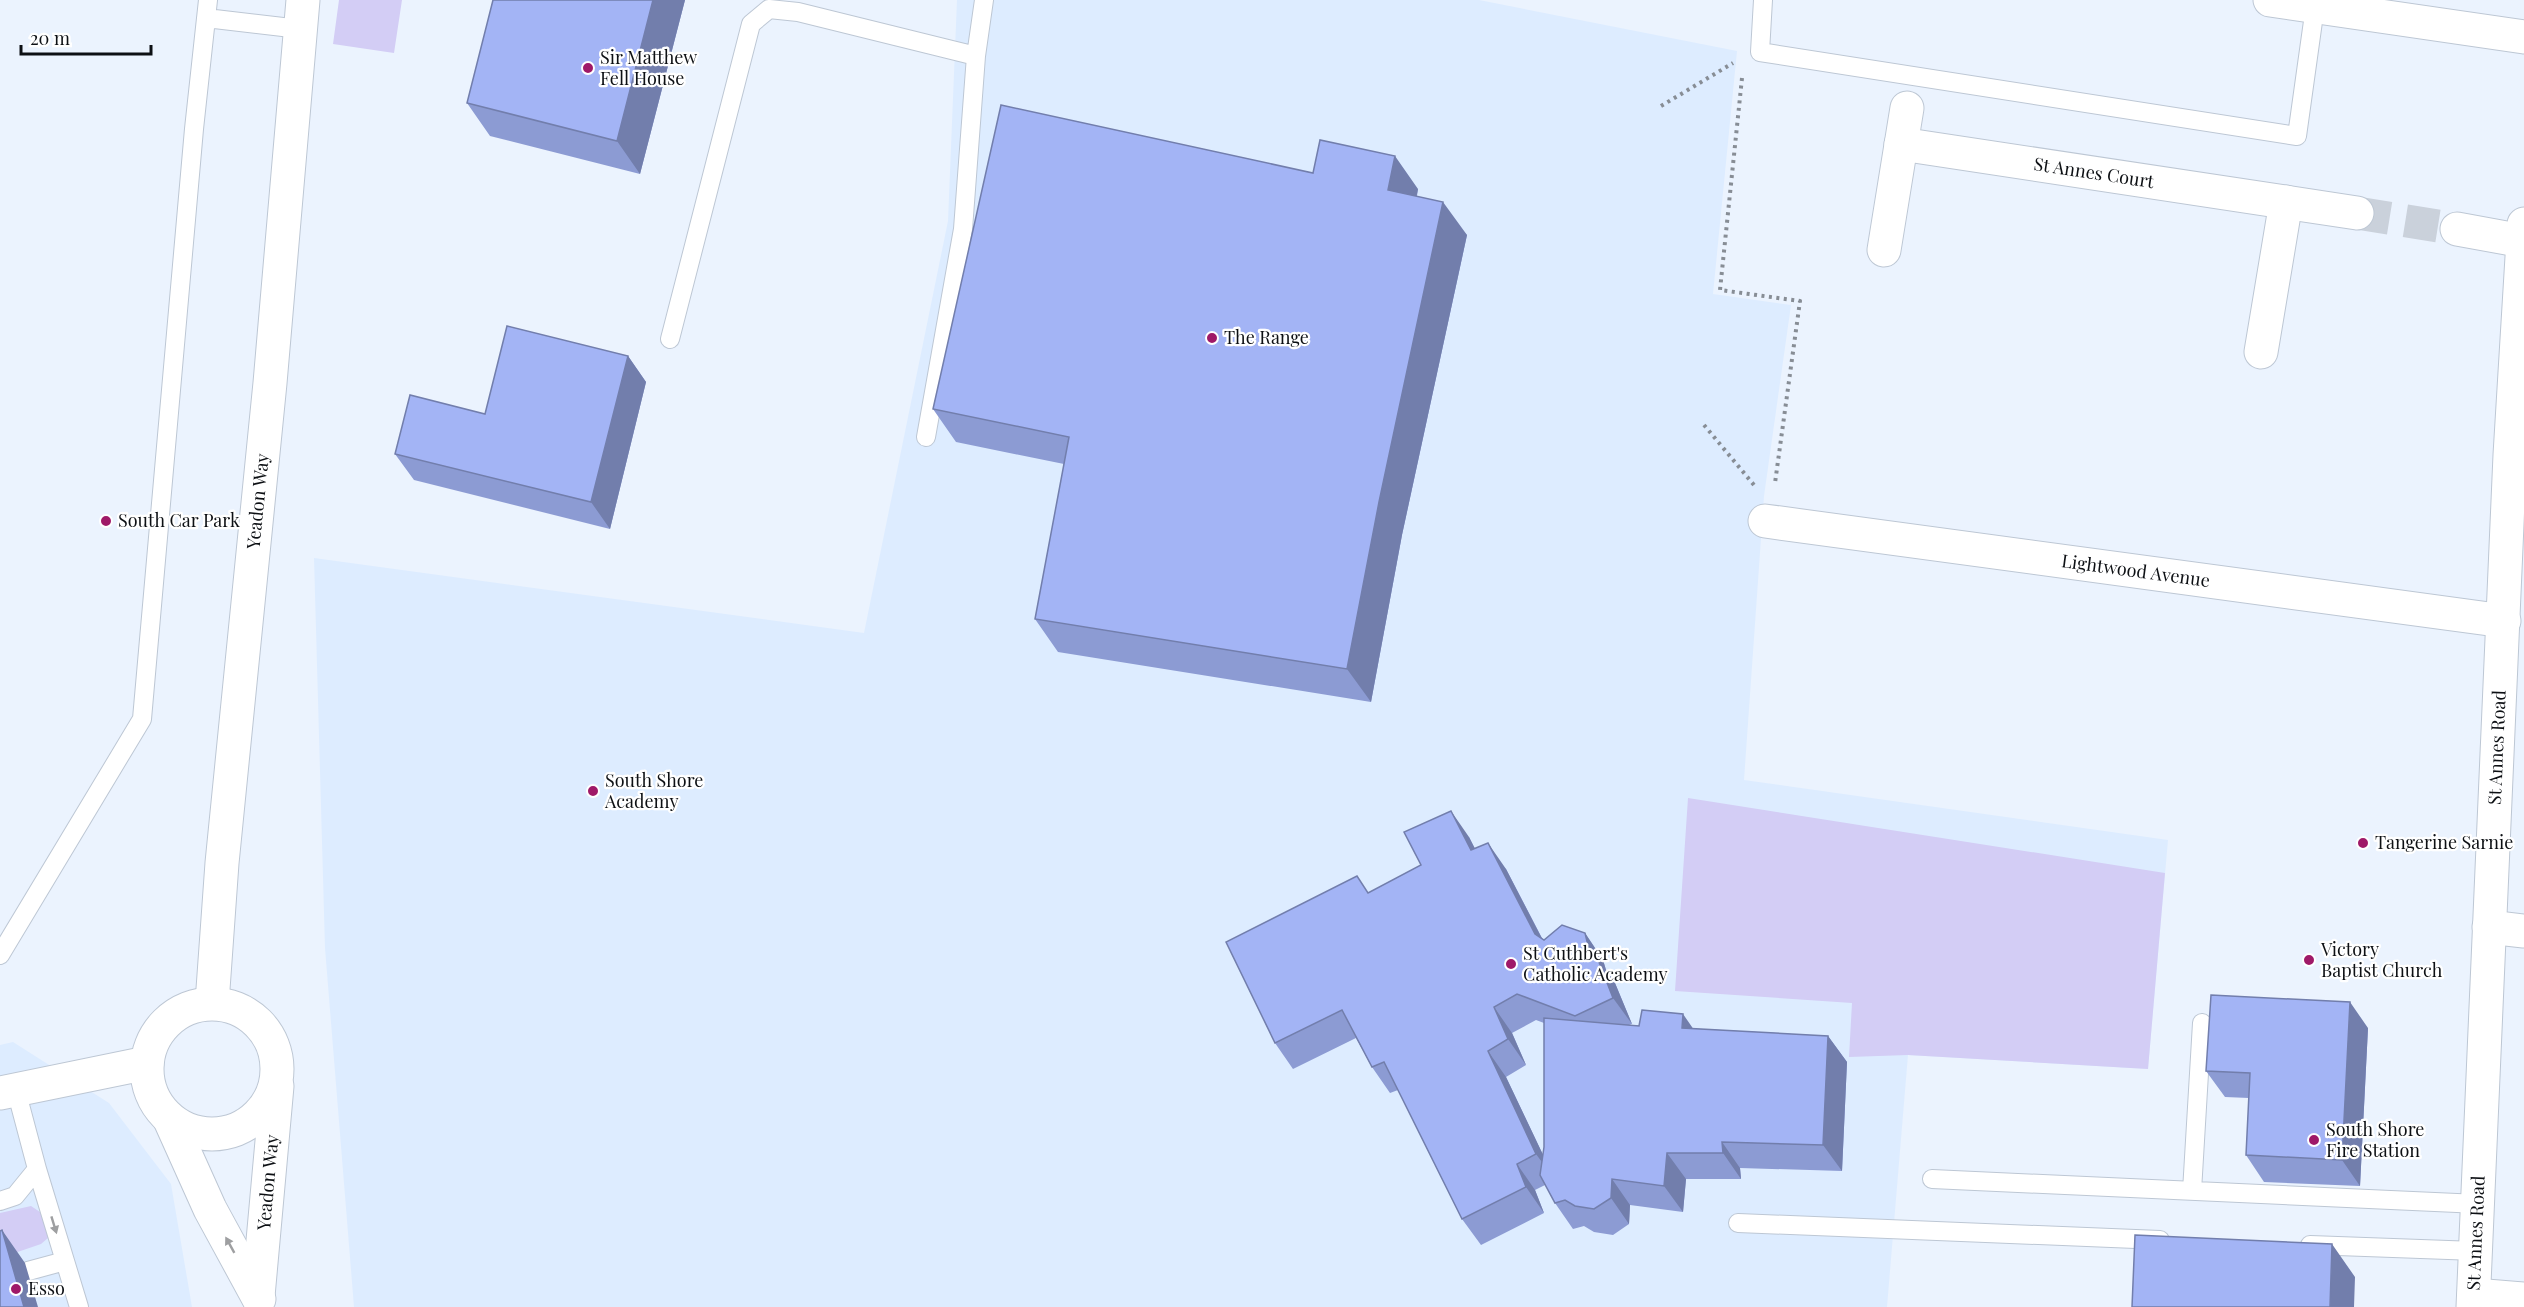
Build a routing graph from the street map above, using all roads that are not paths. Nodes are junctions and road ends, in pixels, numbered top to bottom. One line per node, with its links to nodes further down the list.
1 (984, 0): 8 (lane)
2 (1763, 0): 4 (lane)
3 (2277, 1): 4 (street)
4 (2315, 7): 7 (street)
5 (207, 9): 6 (lane); 24 (lane)
6 (301, 14): 25 (street, Yeadon Way)
7 (2524, 37)
8 (976, 56): 16 (lane); 18 (lane)
9 (1907, 108): 10 (street)
10 (1901, 144): 11 (street, St Annes Court); 15 (street)
11 (2286, 202): 12 (street, St Annes Court); 17 (street)
12 (2357, 213)
13 (2457, 229): 14 (street)
14 (2524, 233): 19 (street, St Annes Road)
15 (1884, 250)
16 (670, 339)
17 (2261, 352)
18 (926, 437)
19 (2517, 455): 21 (street, St Annes Road)
20 (1769, 516): 21 (street, Lightwood Avenue)
21 (2504, 621): 22 (street, St Annes Road)
22 (2489, 927): 23 (street); 35 (street, St Annes Road)
23 (2524, 931)
24 (0, 955)
25 (212, 1003): 27 (street); 28 (street)
26 (2202, 1023): 33 (lane)
27 (147, 1063): 29 (street); 30 (street)
28 (278, 1070): 30 (street); 44 (street, Yeadon Way)
29 (8, 1091): 31 (lane)
30 (170, 1120): 44 (street, Yeadon Way, one-way to 30)
31 (37, 1169): 34 (lane); 40 (lane, one-way to 40)
32 (1932, 1179): 33 (lane)
33 (2192, 1191): 35 (lane)
34 (0, 1201)
35 (2479, 1204): 39 (street, St Annes Road)
36 (1738, 1223): 37 (lane)
37 (2180, 1240)
38 (2287, 1244): 39 (lane)
39 (2476, 1251): 43 (street, St Annes Road)
40 (65, 1262): 41 (lane); 45 (lane)
41 (28, 1271)
42 (2524, 1299): 43 (street)
43 (2474, 1301)
44 (260, 1302)
45 (78, 1307)

